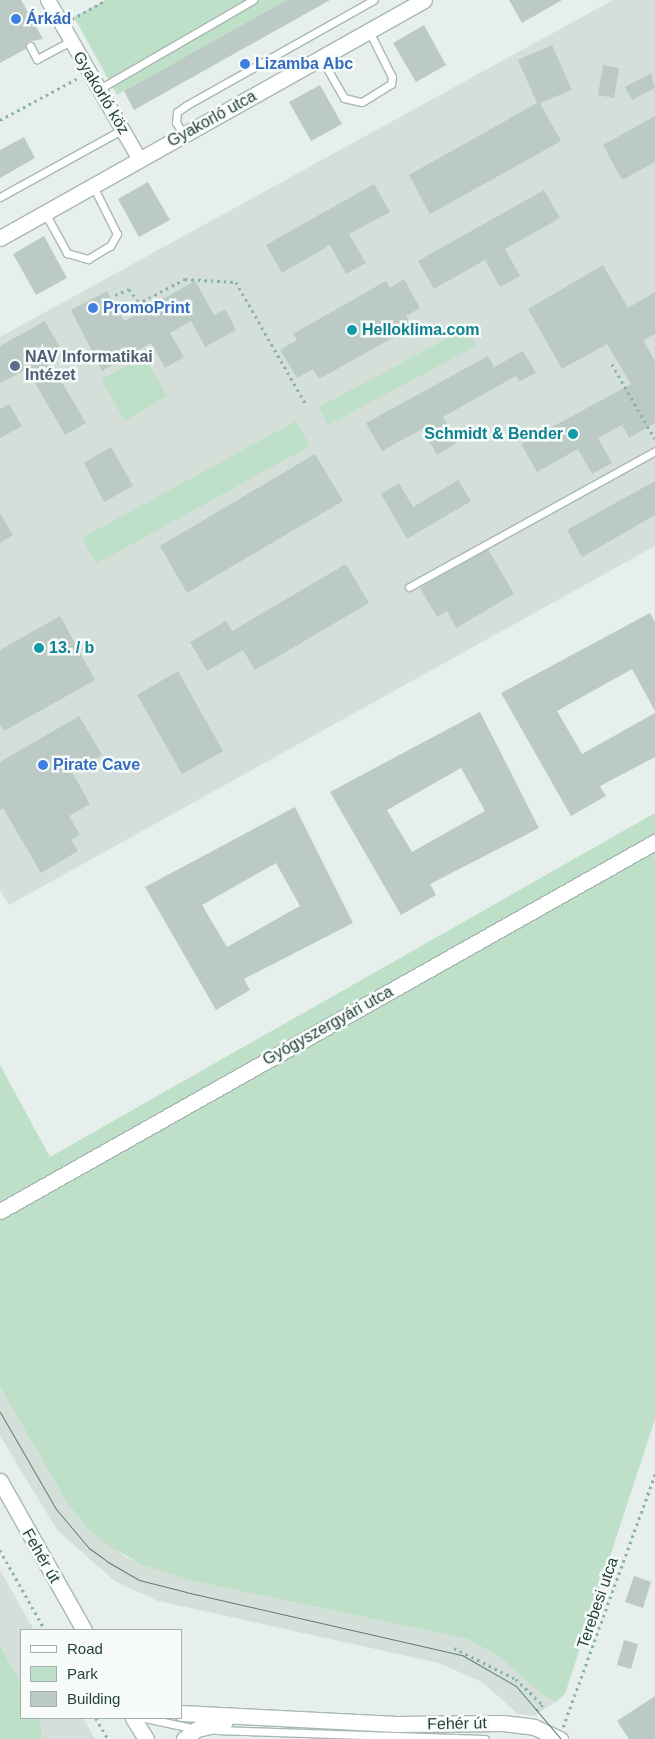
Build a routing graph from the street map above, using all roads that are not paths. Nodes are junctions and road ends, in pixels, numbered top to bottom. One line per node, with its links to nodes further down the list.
1 (48, 0): 6 (street, Gyakorló köz)
2 (253, 0): 9 (lane)
3 (373, 0): 11 (lane)
4 (424, 0): 5 (street, Gyakorló utca)
5 (369, 31): 8 (street, Gyakorló utca); 8 (lane)
6 (71, 41): 7 (lane); 9 (street, Gyakorló köz)
7 (30, 46)
8 (321, 58): 11 (street, Gyakorló utca)
9 (101, 88): 10 (street, Gyakorló köz)
10 (123, 129): 12 (street, Gyakorló köz); 14 (lane)
11 (184, 135): 12 (street, Gyakorló utca)
12 (140, 160): 13 (street, Gyakorló utca)
13 (93, 186): 15 (street, Gyakorló utca); 15 (lane)
14 (0, 197)
15 (45, 212): 16 (street, Gyakorló utca)
16 (0, 238)
17 (655, 451): 18 (lane)
18 (409, 587)
19 (655, 842): 20 (street, Gyógyszergyári utca)
20 (0, 1211)
21 (0, 1481): 22 (street, Fehér út)
22 (83, 1629)
23 (182, 1713): 26 (street, Fehér út)
24 (134, 1719): 29 (street)
25 (150, 1719): 27 (lane, Fehér út)
26 (350, 1722): 27 (street, Fehér út); 28 (street, Fehér út)
27 (197, 1729): 30 (street, Fehér út); 31 (lane, Fehér út)
28 (559, 1738)
29 (146, 1739)
30 (184, 1739)
31 (485, 1739)

